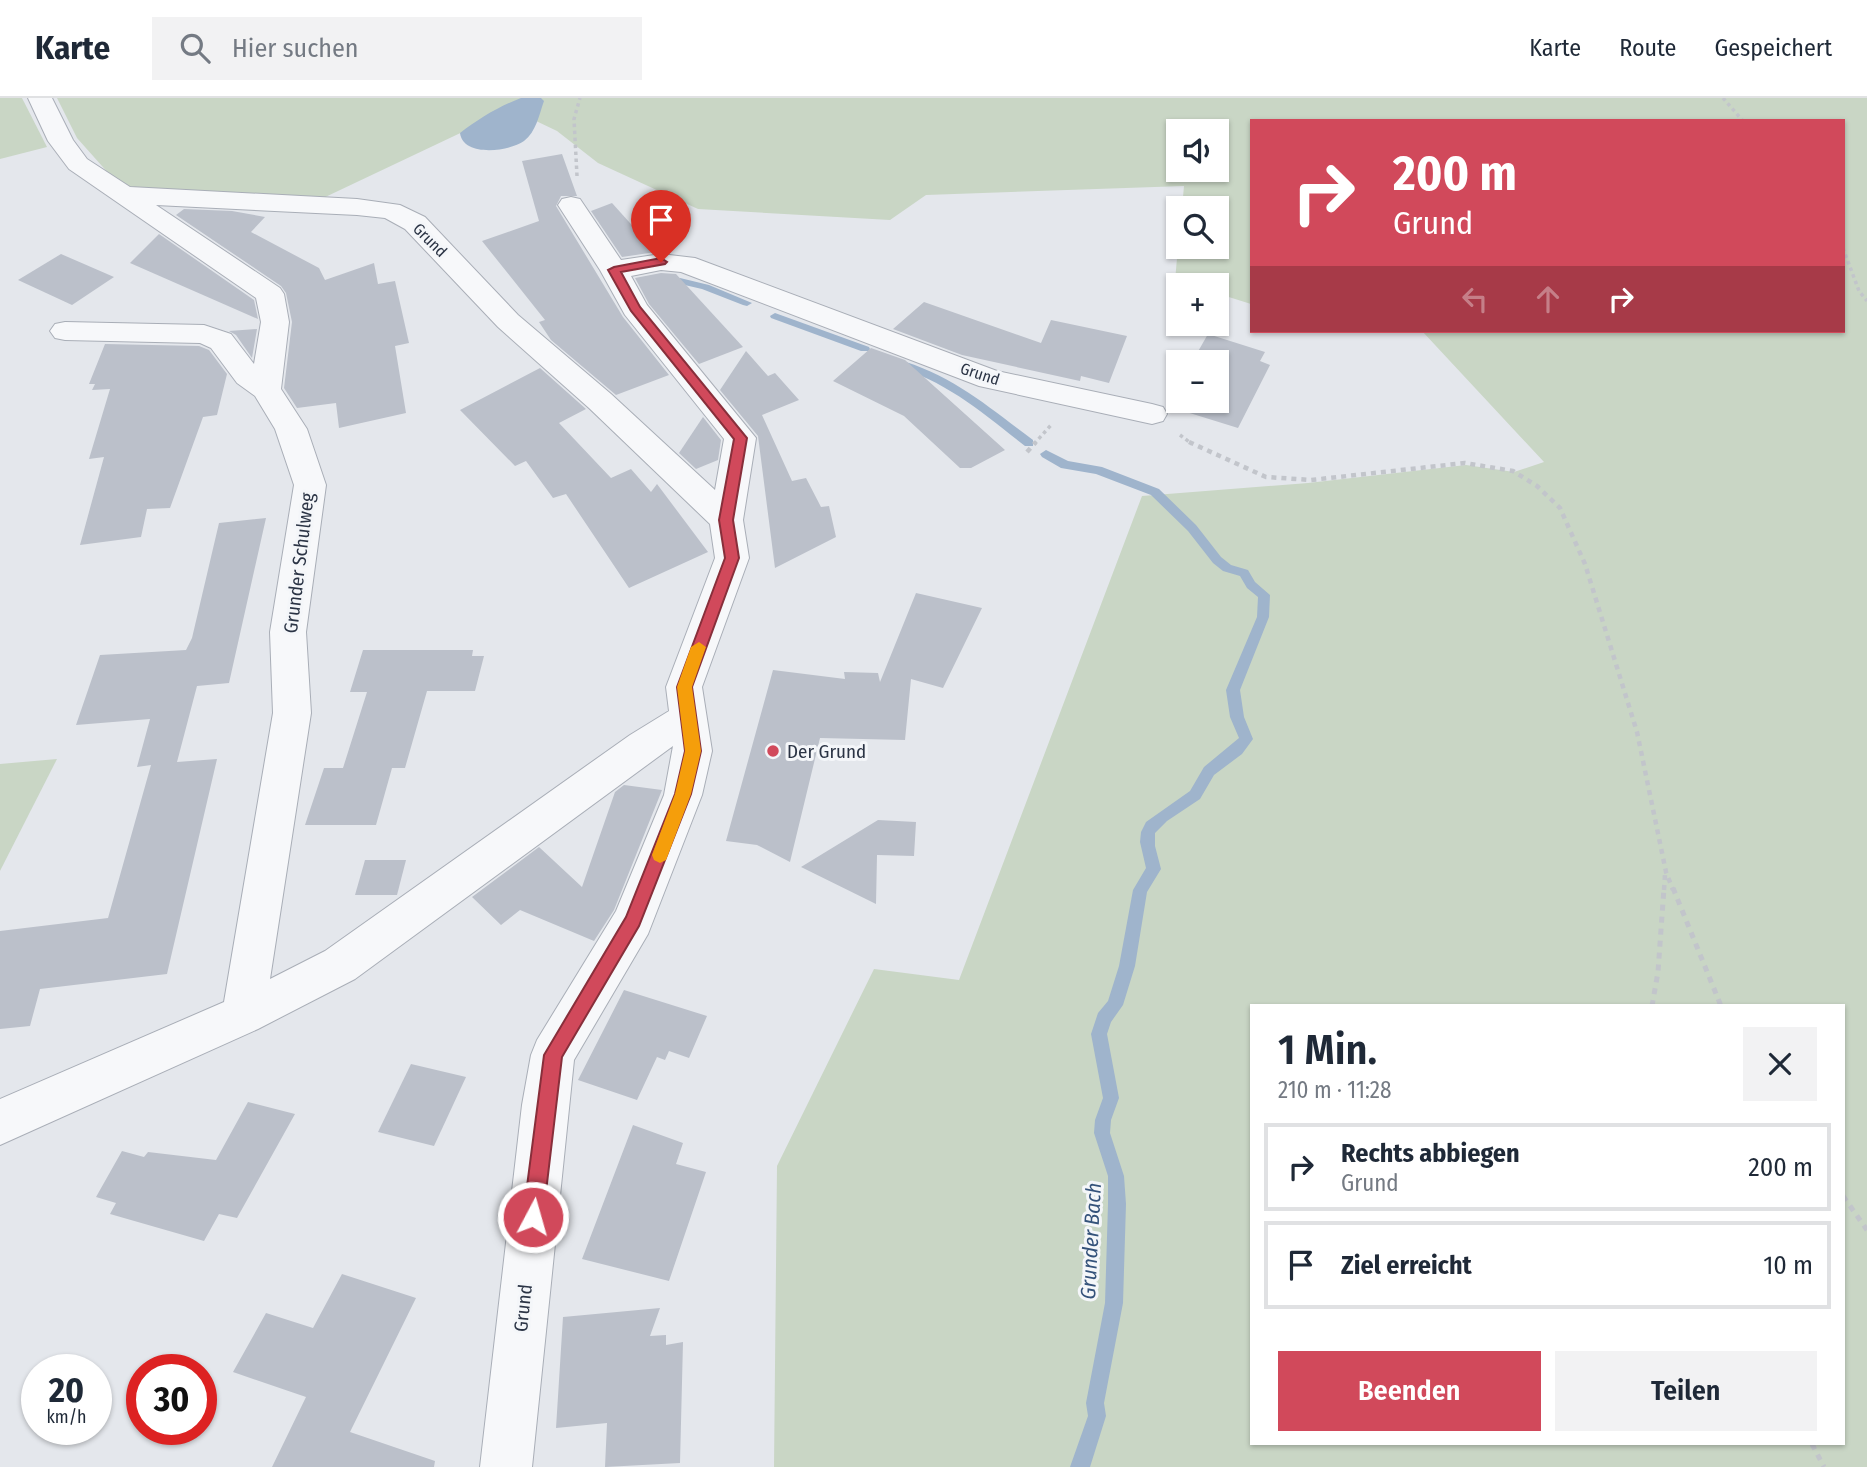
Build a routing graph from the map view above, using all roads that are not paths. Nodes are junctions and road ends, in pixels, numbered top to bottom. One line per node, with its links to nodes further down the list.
1 (40, 98): 2 (street)
2 (124, 195): 6 (street); 8 (street, Grund)
3 (571, 205): 4 (street, Grund)
4 (614, 270): 7 (street, Grund); 8 (street, Grund)
5 (65, 331): 6 (street, Grunder Schulweg)
6 (266, 389): 10 (street, Grunder Schulweg)
7 (1152, 414)
8 (726, 520): 9 (street, Grund)
9 (687, 719): 10 (street); 12 (street, Grund)
10 (243, 1014): 11 (street)
11 (0, 1122)
12 (506, 1467)

